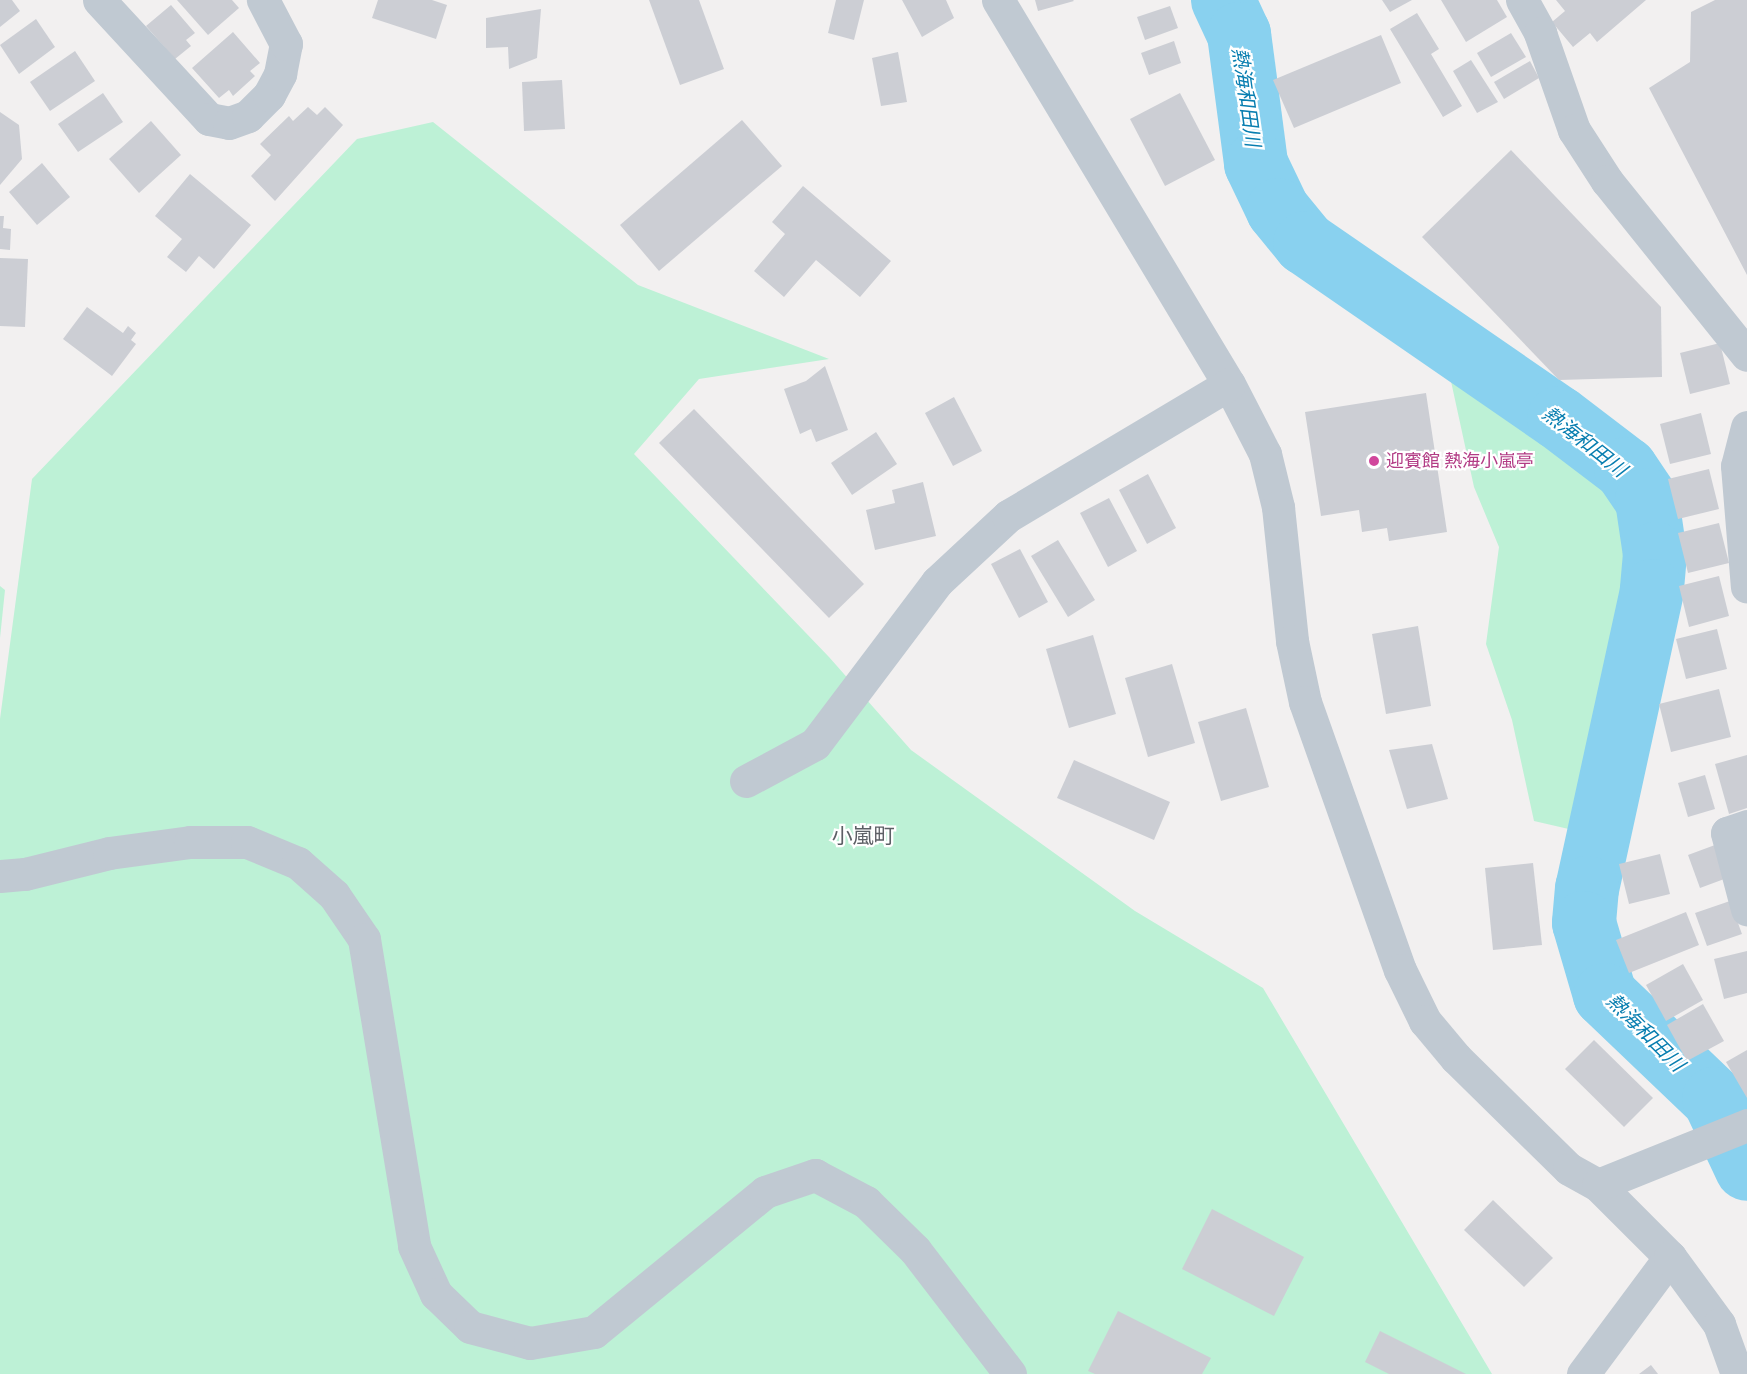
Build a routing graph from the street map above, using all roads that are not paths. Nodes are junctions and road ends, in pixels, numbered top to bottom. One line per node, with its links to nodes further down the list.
1 (99, 0): 2 (street)
2 (263, 0)
3 (998, 0): 6 (street)
4 (1522, 0): 5 (street)
5 (1747, 355)
6 (1229, 384): 9 (street); 14 (street)
7 (1747, 427): 8 (street)
8 (1747, 587)
9 (746, 781)
10 (1747, 826): 12 (street)
11 (0, 876): 16 (street)
12 (1747, 909)
13 (1747, 1125): 14 (street)
14 (1598, 1185): 15 (street)
15 (1670, 1257): 17 (street); 18 (street)
16 (1010, 1374)
17 (1583, 1374)
18 (1737, 1374)

